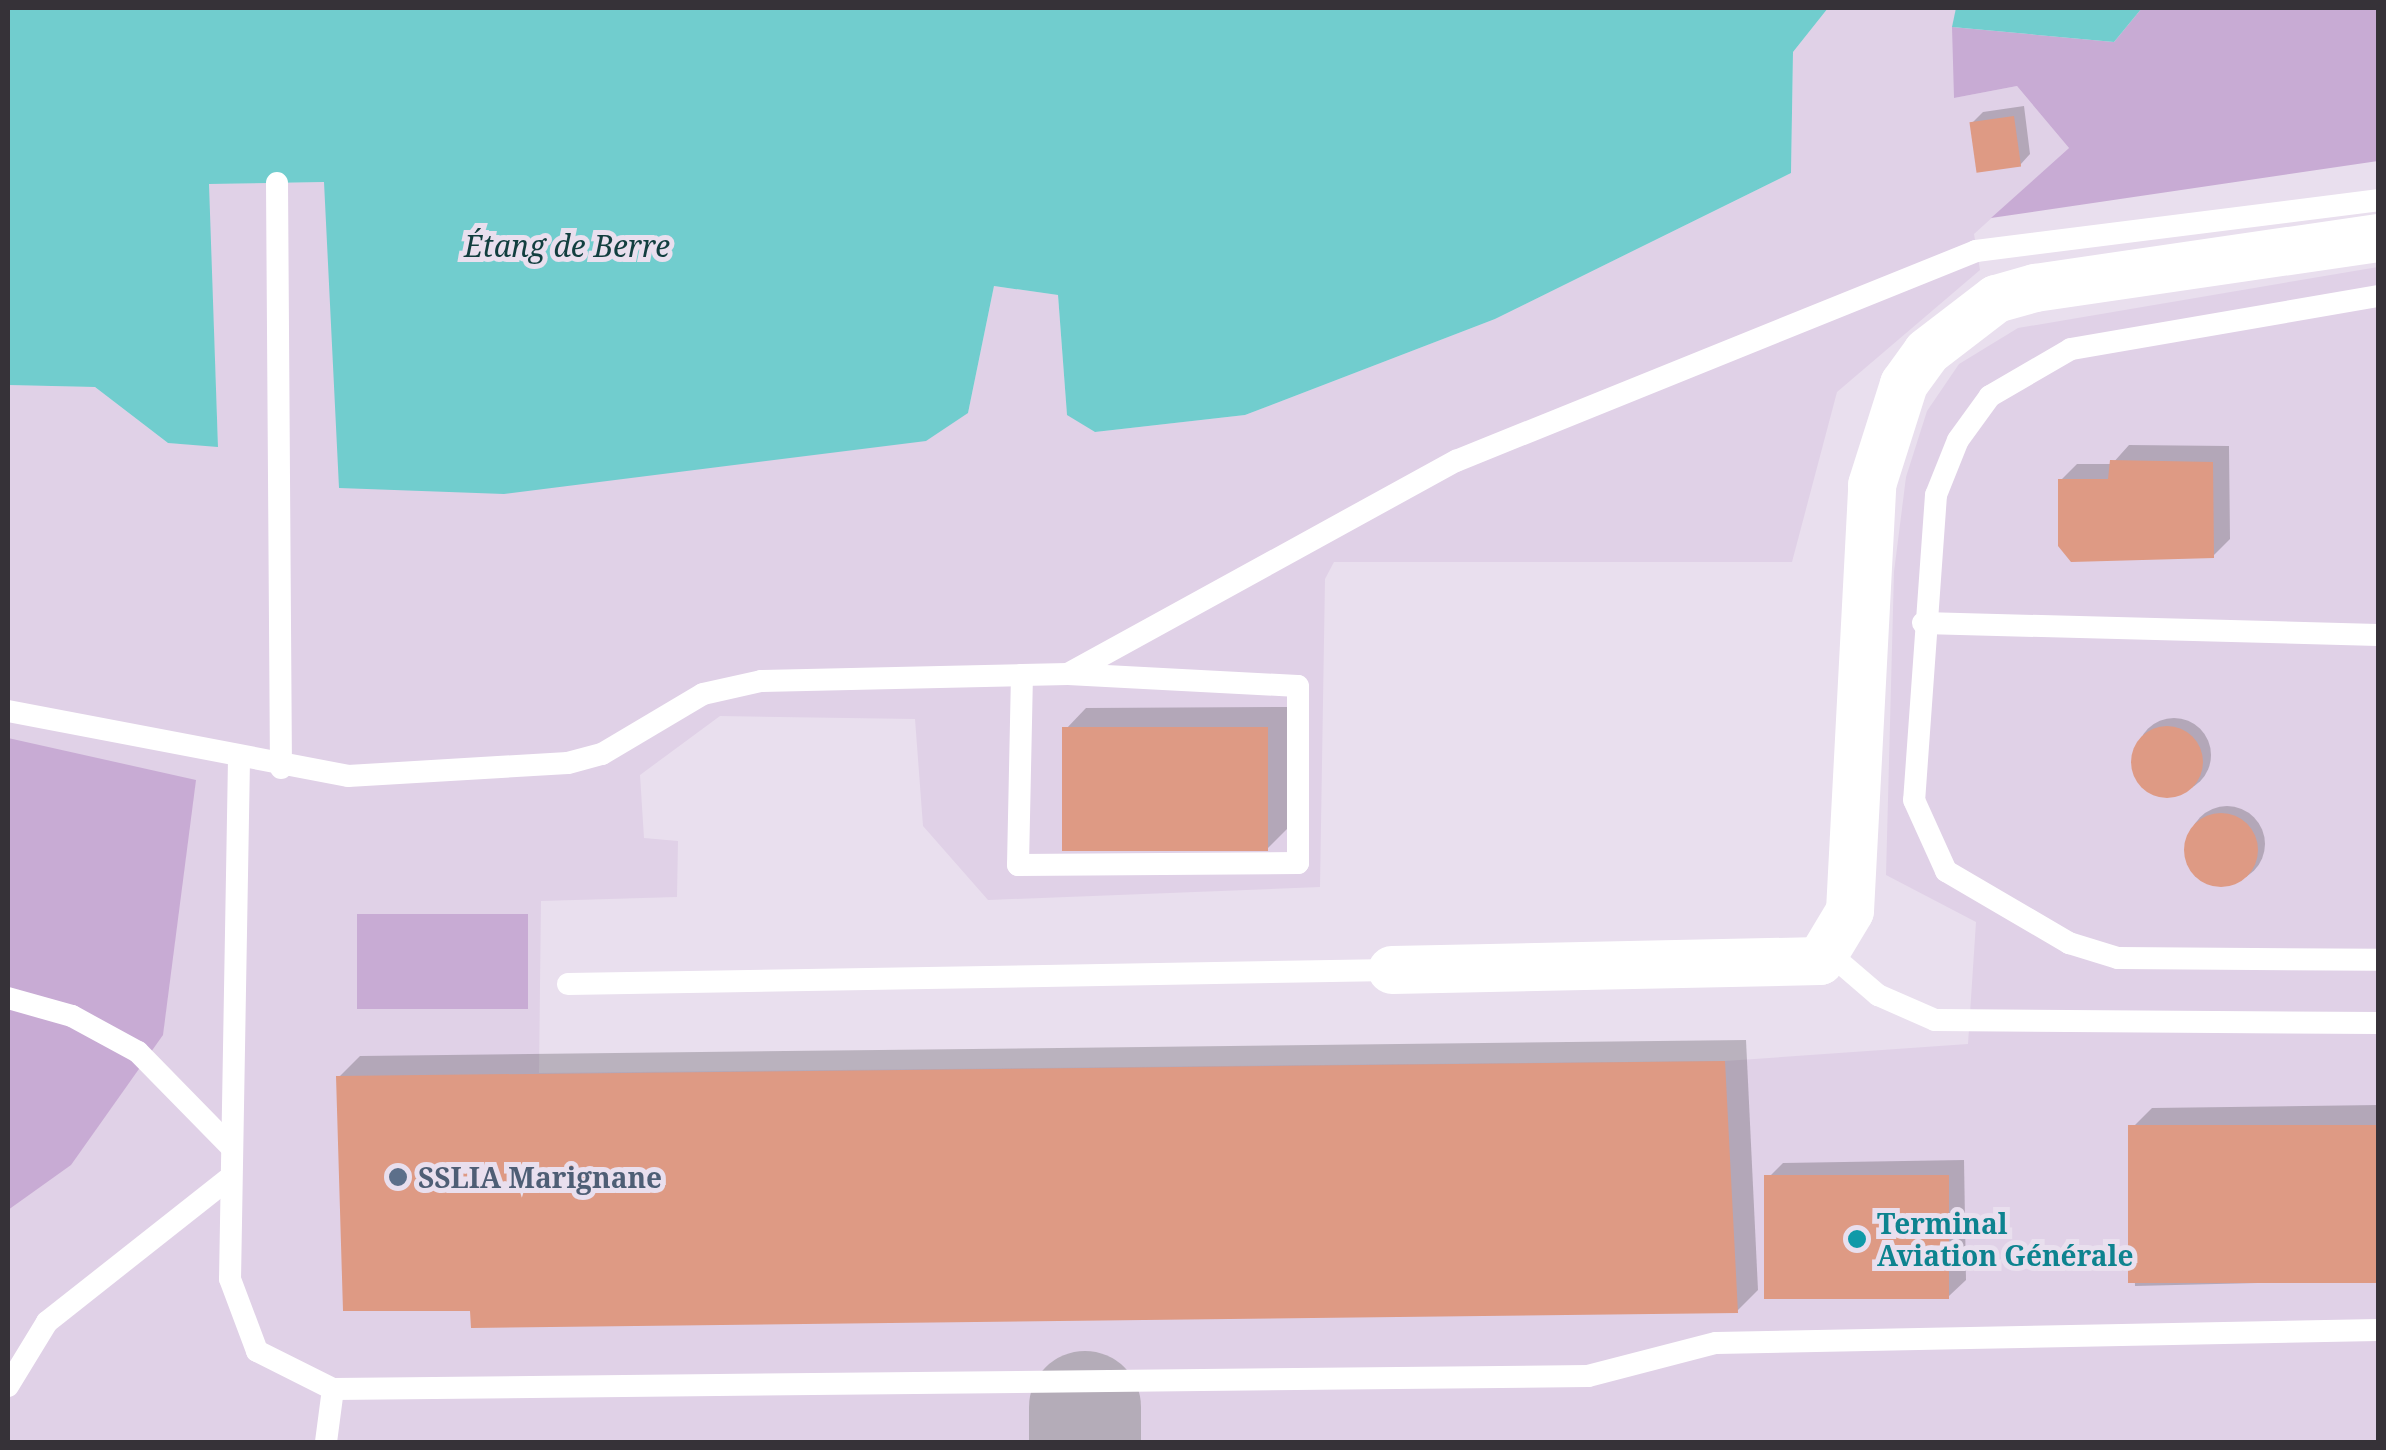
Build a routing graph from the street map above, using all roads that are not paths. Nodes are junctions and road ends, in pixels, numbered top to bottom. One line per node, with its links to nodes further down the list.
1 (276, 182): 11 (lane)
2 (2378, 200): 7 (lane)
3 (2378, 238): 12 (street)
4 (2378, 296): 5 (lane)
5 (1922, 623): 6 (lane); 13 (lane)
6 (2378, 635)
7 (1068, 674): 8 (lane); 8 (lane)
8 (1022, 675): 11 (lane)
9 (8, 710): 10 (lane)
10 (239, 759): 11 (lane); 18 (lane)
11 (282, 768)
12 (1829, 954): 14 (street); 17 (lane)
13 (2378, 960)
14 (1392, 970): 15 (lane)
15 (568, 984)
16 (8, 998): 18 (lane)
17 (2378, 1023)
18 (228, 1145): 19 (lane)
19 (227, 1180): 21 (lane); 22 (lane)
20 (2378, 1330): 22 (lane)
21 (8, 1386)
22 (332, 1389): 23 (lane)
23 (326, 1442)

